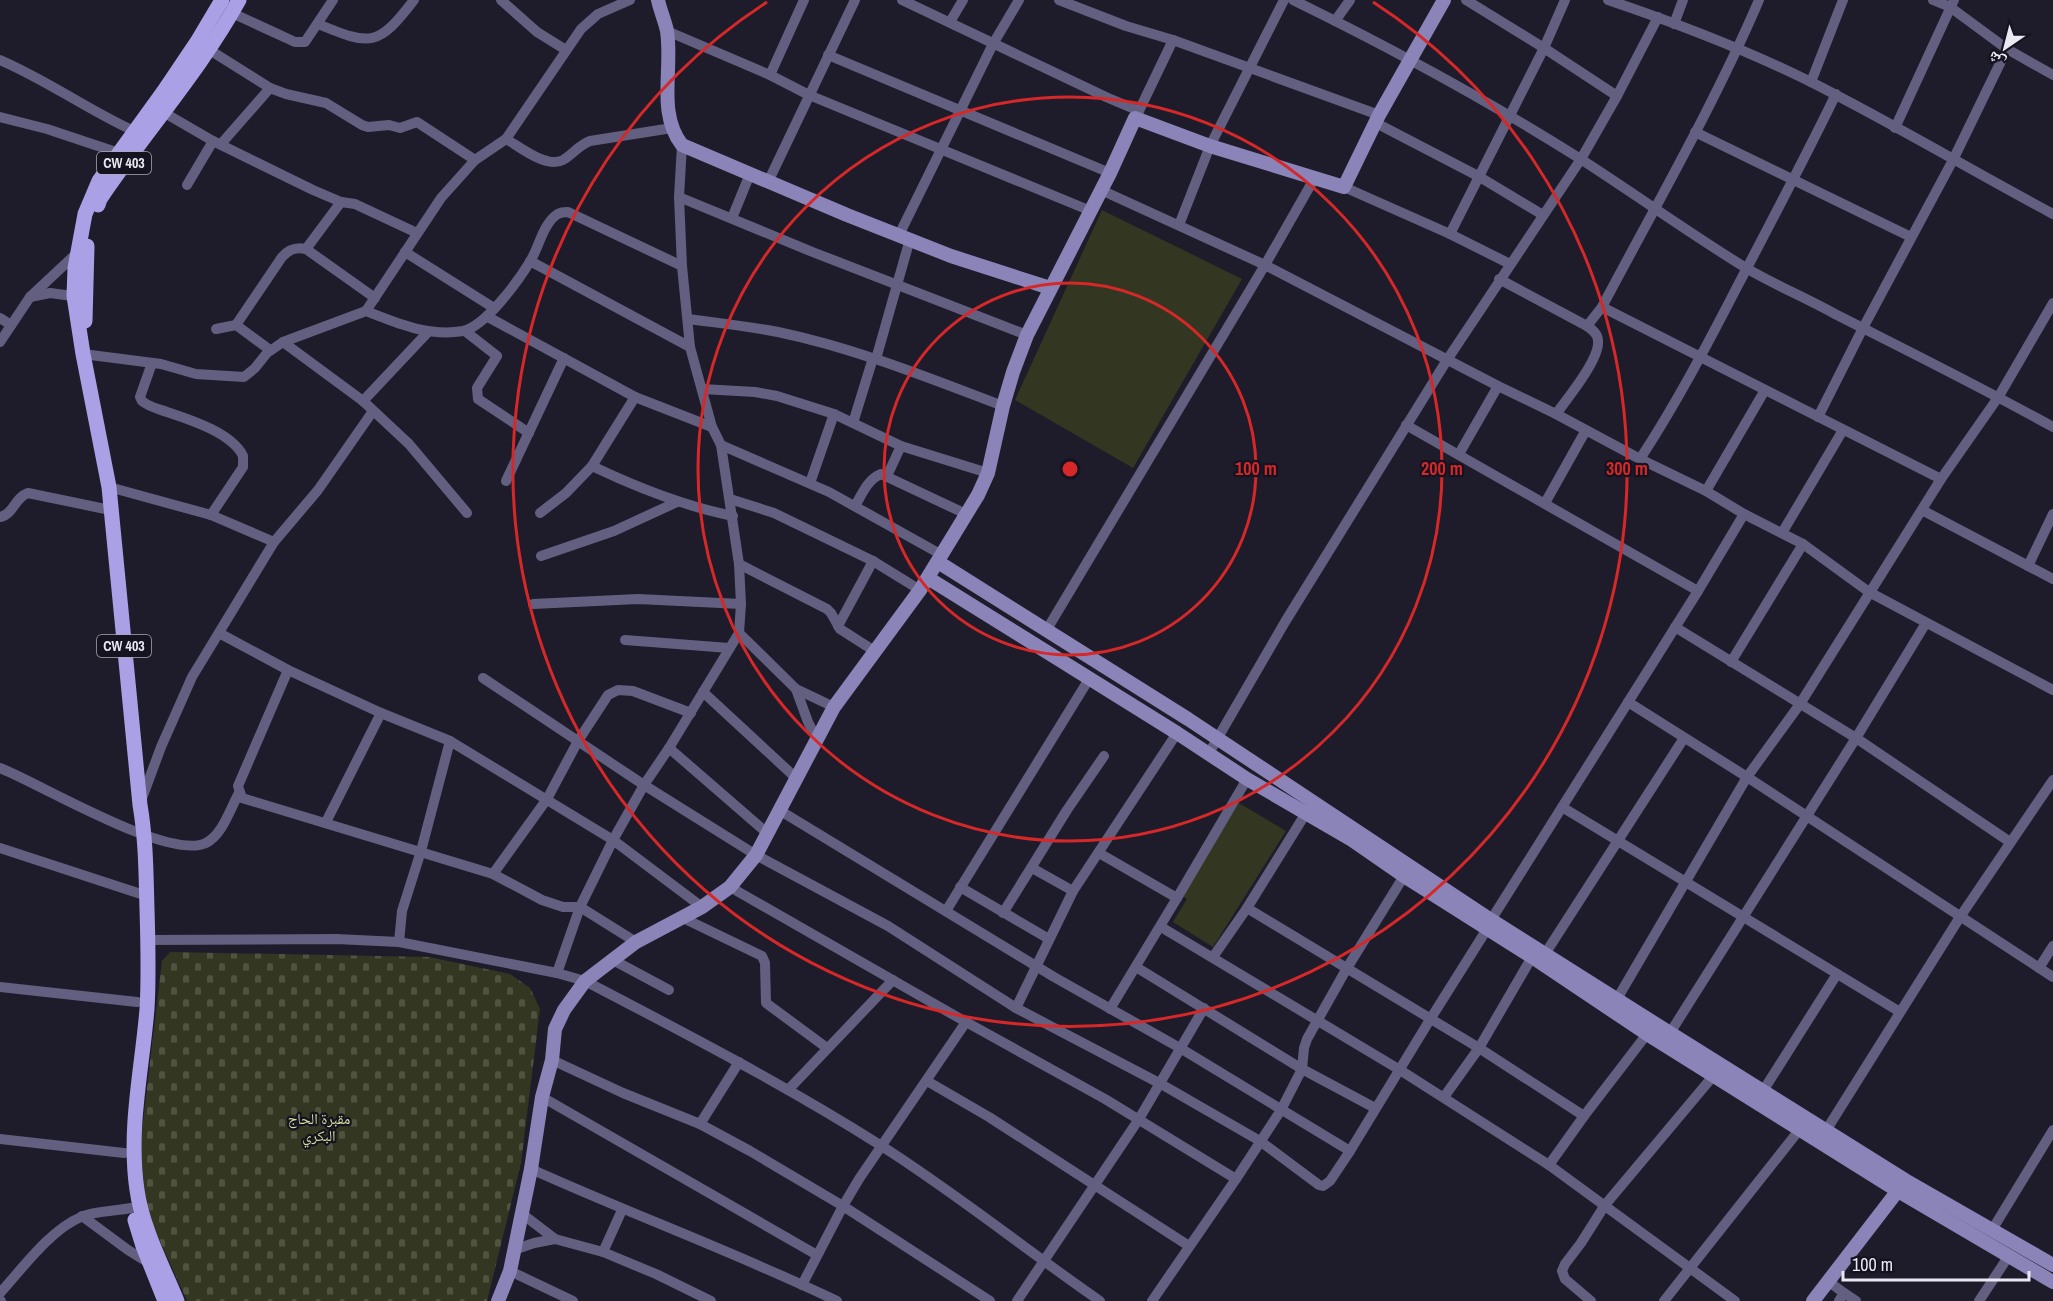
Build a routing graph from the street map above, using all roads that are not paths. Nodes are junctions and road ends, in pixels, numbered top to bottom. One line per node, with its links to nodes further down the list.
1 (222, 0): 58 (main road, CW 403)
2 (333, 0): 29 (street)
3 (414, 0): 29 (street)
4 (630, 0): 38 (street)
5 (658, 0): 31 (street)
6 (804, 0): 43 (street)
7 (855, 0): 39 (street)
8 (902, 0): 28 (street)
9 (963, 0): 28 (street)
10 (1019, 0): 33 (street)
11 (1059, 0): 32 (street)
12 (1284, 0): 42 (street)
13 (1293, 0): 27 (street)
14 (1350, 0): 27 (street)
15 (1444, 0): 41 (street)
16 (1466, 0): 34 (street)
17 (1565, 0): 34 (street)
18 (1608, 0): 26 (street)
19 (1683, 0): 30 (street)
20 (1759, 0): 35 (street)
21 (1843, 0): 45 (street)
22 (1933, 0): 24 (street)
23 (503, 1): 38 (street)
24 (1952, 3): 36 (street); 57 (street)
25 (235, 6): 29 (street); 37 (main road, CW 403)
26 (1658, 17): 30 (street); 49 (street)
27 (1335, 21): 41 (street)
28 (950, 22): 33 (street)
29 (318, 24)
30 (1674, 24): 35 (street)
31 (667, 31): 43 (street); 56 (street)
32 (1173, 40): 42 (street); 52 (street)
33 (993, 44): 50 (street); 52 (street)
34 (1544, 48): 49 (street); 53 (street)
35 (1738, 49): 45 (street); 59 (street)
36 (2007, 49): 44 (street); 68 (street)
37 (208, 50): 46 (street); 51 (main road, CW 403)
38 (566, 50): 60 (street)
39 (828, 55): 48 (street); 50 (street)
40 (0, 60): 58 (street)
41 (1409, 60): 53 (street); 55 (street)
42 (1250, 68): 55 (street); 63 (street)
43 (770, 75): 48 (street)
44 (2053, 75)
45 (1811, 82): 47 (street)
46 (270, 88): 61 (street); 67 (street)
47 (1836, 94): 57 (street); 73 (street)
48 (809, 95): 64 (street); 74 (street)
49 (1617, 96): 66 (street)
50 (961, 110): 64 (street); 69 (street)
51 (163, 112): 61 (street); 90 (main road, CW 403)
52 (1137, 114): 63 (street); 69 (street)
53 (1509, 116): 66 (street); 71 (street)
54 (0, 117): 65 (street)
55 (1377, 118): 71 (street); 76 (street)
56 (672, 128): 60 (street); 62 (street)
57 (1895, 128): 68 (street)
58 (134, 131): 65 (main road, CW 403)
59 (1695, 132): 73 (street); 80 (street)
60 (506, 139): 67 (street)
61 (217, 142): 75 (street); 79 (street)
62 (682, 145): 70 (street); 78 (street)
63 (1210, 146): 72 (street); 85 (street)
64 (941, 149): 81 (street); 88 (street)
65 (119, 153): 90 (main road, CW 403)
66 (1581, 159): 80 (street); 83 (street)
67 (475, 160): 86 (street)
68 (1953, 160): 82 (street); 89 (street)
69 (1110, 173): 77 (street)
70 (750, 174): 74 (street); 84 (street)
71 (1478, 176): 83 (street); 87 (street)
72 (1314, 179): 76 (street); 95 (street)
73 (1794, 180): 89 (street); 97 (street)
74 (768, 182): 88 (street)
75 (187, 185)
76 (1344, 187): 87 (street)
77 (1101, 190): 81 (street); 85 (street)
78 (680, 196): 84 (street); 96 (street)
79 (341, 202): 86 (street); 91 (street)
80 (1654, 208): 97 (street); 105 (street)
81 (1091, 211): 100 (street)
82 (2053, 213)
83 (1543, 216): 94 (street)
84 (732, 218): 99 (street)
85 (1179, 225): 95 (street)
86 (417, 233): 92 (street)
87 (1450, 234): 94 (street)
88 (904, 237): 99 (street); 100 (street)
89 (1911, 237): 114 (street)
90 (83, 247): 101 (street); 102 (main road, CW 403)
91 (306, 249): 103 (street); 111 (street)
92 (405, 252): 103 (street); 107 (street)
93 (530, 261): 96 (street); 107 (street); 121 (street)
94 (1510, 264): 98 (street)
95 (1265, 265): 127 (street); 190 (street)
96 (682, 266): 110 (street)
97 (1747, 268): 114 (street); 124 (street)
98 (1500, 279): 113 (street); 127 (street)
99 (896, 284): 118 (street); 126 (street)
100 (1050, 288): 118 (street)
101 (30, 297): 102 (street); 112 (street)
102 (80, 297): 123 (main road, CW 403)
103 (375, 298): 106 (street)
104 (2053, 303): 108 (street)
105 (1602, 307): 113 (street); 124 (street)
106 (366, 311): 117 (street); 120 (street)
107 (491, 313): 116 (street); 125 (street)
108 (2050, 316): 132 (street)
109 (0, 318): 112 (street)
110 (687, 319): 121 (street); 126 (street)
111 (236, 324): 115 (street); 122 (street)
112 (11, 325): 119 (street)
113 (1587, 326): 138 (street)
114 (1863, 328): 132 (street); 139 (street)
115 (216, 329)
116 (465, 330): 117 (street); 146 (street)
117 (428, 332): 134 (street)
118 (1028, 335): 135 (street)
119 (0, 342)
120 (283, 342): 122 (street); 134 (street)
121 (690, 347): 130 (street)
122 (270, 350): 128 (street)
123 (83, 354): 128 (street); 157 (main road, CW 403)
124 (1701, 357): 131 (street); 150 (street)
125 (564, 358): 133 (street); 146 (street)
126 (874, 358): 135 (street); 140 (street)
127 (1447, 360): 129 (street); 141 (street)
128 (152, 363): 170 (street)
129 (1498, 387): 138 (street); 149 (street)
130 (702, 390): 137 (street); 142 (street)
131 (1766, 390): 139 (street); 158 (street)
132 (1999, 396): 143 (street); 154 (street)
133 (636, 397): 142 (street); 151 (street)
134 (363, 401): 136 (street)
135 (1003, 406): 152 (street)
136 (373, 411): 165 (street); 174 (street)
137 (834, 414): 140 (street); 156 (street)
138 (1556, 414): 145 (street)
139 (1818, 417): 144 (street)
140 (853, 423): 148 (street)
141 (1406, 425): 149 (street); 212 (street)
142 (712, 427): 147 (street)
143 (2053, 427)
144 (1843, 429): 154 (street); 173 (street)
145 (1586, 430): 150 (street); 161 (street)
146 (529, 433): 155 (street)
147 (722, 445): 156 (street); 159 (street)
148 (901, 446): 152 (street); 153 (street)
149 (1459, 454): 161 (street)
150 (1640, 459): 158 (street)
151 (592, 466): 160 (street); 166 (street)
152 (988, 473): 167 (street)
153 (887, 476): 162 (street); 167 (street)
154 (1941, 479): 164 (street)
155 (507, 481)
156 (810, 483): 162 (street)
157 (109, 487): 163 (main road, CW 403); 170 (street)
158 (1706, 491): 168 (street)
159 (730, 499): 171 (street); 178 (street)
160 (677, 502): 171 (street); 176 (street)
161 (1545, 503): 183 (street)
162 (855, 506): 177 (street)
163 (110, 510): 172 (street); 226 (main road, CW 403)
164 (1922, 510): 180 (street); 184 (street)
165 (467, 513)
166 (540, 513)
167 (966, 514): 177 (street)
168 (1744, 514): 173 (street); 183 (street)
169 (2053, 514): 180 (street)
170 (211, 515): 174 (street)
171 (733, 516): 179 (street)
172 (0, 517)
173 (1782, 533): 175 (street)
174 (274, 542): 191 (street)
175 (1803, 544): 184 (street); 196 (street)
176 (541, 556)
177 (940, 558): 182 (street); 190 (street)
178 (873, 561): 182 (street); 188 (street)
179 (739, 564): 186 (street); 188 (street)
180 (2028, 566): 181 (street)
181 (2053, 579)
182 (924, 584): 195 (street); 199 (street)
183 (1698, 591): 189 (street)
184 (1869, 592): 187 (street); 204 (street)
185 (533, 604): 186 (street)
186 (741, 604): 192 (street)
187 (1926, 623): 201 (street); 210 (street)
188 (838, 626): 195 (street)
189 (1675, 627): 196 (street); 203 (street)
190 (1046, 631): 212 (street)
191 (219, 633): 197 (street); 226 (street)
192 (739, 633): 194 (street); 200 (street)
193 (625, 640): 194 (street)
194 (729, 648): 202 (street)
195 (876, 652): 205 (street)
196 (1731, 662): 204 (street)
197 (288, 670): 206 (street); 224 (street)
198 (483, 678): 214 (street)
199 (1089, 679): 208 (street); 246 (street)
200 (796, 689): 205 (street); 211 (street)
201 (2053, 690)
202 (703, 692): 207 (street); 220 (street)
203 (1628, 702): 209 (street); 227 (street)
204 (1800, 704): 210 (street); 219 (street)
205 (834, 707): 211 (street)
206 (381, 713): 213 (street); 231 (street)
207 (691, 713): 214 (street); 215 (street)
208 (1177, 733): 216 (street); 239 (street)
209 (1684, 738): 219 (street); 235 (street)
210 (1856, 738): 230 (street); 236 (street)
211 (817, 739): 220 (street)
212 (1217, 739): 216 (street); 258 (street)
213 (450, 741): 225 (street); 238 (street)
214 (578, 741): 223 (street); 225 (street)
215 (669, 748): 223 (street); 232 (street)
216 (1209, 753): 221 (street)
217 (1104, 756): 241 (street)
218 (0, 768): 233 (street)
219 (1748, 777): 230 (street); 244 (street)
220 (796, 778): 228 (street)
221 (1247, 779): 229 (street); 249 (street)
222 (2053, 780): 236 (street)
223 (644, 785): 234 (street); 240 (street)
224 (238, 793): 231 (street); 233 (street)
225 (547, 799): 234 (street); 242 (street)
226 (140, 806): 233 (main road, CW 403)
227 (1562, 807): 235 (street); 258 (street)
228 (779, 810): 232 (street); 253 (street)
229 (1306, 813): 243 (street); 252 (street)
230 (1806, 816): 255 (street); 257 (street)
231 (326, 822): 238 (street)
232 (767, 833): 240 (street)
233 (145, 835): 248 (main road, CW 403)
234 (613, 840): 250 (street); 251 (street)
235 (1618, 840): 244 (street); 265 (street)
236 (2010, 842): 257 (street)
237 (0, 848): 248 (street)
238 (421, 851): 242 (street); 262 (street)
239 (1099, 853): 247 (street); 249 (street)
240 (756, 855): 245 (street); 281 (street)
241 (1032, 868): 247 (street); 254 (street)
242 (493, 874): 250 (street)
243 (1404, 876): 258 (street); 270 (street)
244 (1687, 882): 255 (street); 279 (street)
245 (730, 887): 251 (street); 275 (street)
246 (960, 888): 253 (street); 254 (street)
247 (1073, 891): 260 (street)
248 (147, 896): 261 (main road, CW 403)
249 (1177, 898): 259 (street)
250 (580, 907): 263 (street); 272 (street)
251 (702, 907): 256 (street)
252 (1247, 908): 266 (street); 270 (street)
253 (946, 911): 268 (street)
254 (1003, 914): 260 (street)
255 (1743, 916): 273 (street); 288 (street)
256 (681, 917): 263 (street); 290 (street)
257 (1960, 917): 271 (street); 284 (street)
258 (1489, 925): 265 (street); 285 (street)
259 (1161, 927): 266 (street); 269 (street)
260 (1049, 939): 268 (street)
261 (148, 940): 262 (street); 280 (main road, CW 403); 346 (main road, CW 403)
262 (399, 942): 272 (street)
263 (636, 942): 267 (street)
264 (2053, 946): 271 (street)
265 (1539, 956): 279 (street); 289 (street); 292 (street)
266 (1213, 957): 286 (street)
267 (613, 960): 276 (street); 278 (street)
268 (1036, 966): 281 (street); 283 (street)
269 (1136, 967): 282 (street); 283 (street)
270 (1347, 968): 285 (street); 286 (street)
271 (2039, 968): 274 (street)
272 (557, 973): 276 (street)
273 (1836, 974): 284 (street); 301 (street)
274 (2053, 977)
275 (893, 980): 287 (street); 290 (street)
276 (585, 981): 293 (street); 294 (street)
277 (0, 987): 280 (street)
278 (669, 990)
279 (1617, 999): 288 (street)
280 (137, 1002): 316 (main road, CW 403)
281 (1016, 1008): 299 (street)
282 (1204, 1008): 291 (street); 295 (street)
283 (1110, 1009): 291 (street)
284 (1900, 1012): 311 (street)
285 (1431, 1018): 292 (street); 296 (street)
286 (1318, 1019): 295 (street); 296 (street)
287 (966, 1022): 298 (street); 307 (street)
288 (1670, 1033): 301 (street)
289 (1647, 1034): 297 (street); 306 (street)
290 (827, 1048): 300 (street)
291 (1180, 1048): 299 (street); 305 (street)
292 (1479, 1048): 303 (street); 306 (street)
293 (552, 1060): 302 (street); 308 (street)
294 (739, 1062): 300 (street); 308 (street)
295 (1302, 1069): 304 (street); 305 (street)
296 (1400, 1070): 303 (street); 304 (street)
297 (1714, 1075): 309 (street); 322 (street)
298 (927, 1081): 314 (street); 320 (street)
299 (1161, 1084): 307 (street); 313 (street)
300 (788, 1090): 314 (street)
301 (1763, 1091): 311 (street)
302 (542, 1097): 318 (street); 333 (street)
303 (1444, 1097): 317 (street)
304 (1375, 1108): 315 (street)
305 (1281, 1110): 313 (street); 315 (street)
306 (1584, 1116): 317 (street)
307 (1138, 1119): 319 (street); 320 (street)
308 (700, 1124): 323 (street)
309 (1800, 1129): 311 (street); 338 (street)
310 (2053, 1130): 328 (street)
311 (1822, 1135): 321 (street)
312 (0, 1139): 316 (street)
313 (1260, 1141): 315 (street); 319 (street)
314 (880, 1145): 323 (street); 335 (street)
315 (1350, 1151)
316 (124, 1153): 324 (main road, CW 403)
317 (1549, 1165): 322 (street)
318 (531, 1169): 325 (street); 326 (street)
319 (1236, 1179): 330 (street)
320 (1095, 1184): 330 (street); 335 (street)
321 (1902, 1185): 328 (street); 334 (street); 340 (street)
322 (1605, 1205): 338 (street); 355 (street)
323 (843, 1206): 333 (street); 351 (street)
324 (131, 1208): 327 (street); 336 (main road, CW 403)
325 (622, 1210): 332 (street); 342 (street)
326 (521, 1213): 329 (street); 331 (street)
327 (82, 1216): 336 (street); 343 (street)
328 (1992, 1230): 337 (street)
329 (555, 1239): 331 (street); 332 (street)
330 (1189, 1246): 354 (street)
331 (514, 1250): 339 (street)
332 (603, 1252): 349 (street)
333 (817, 1255): 342 (street)
334 (2008, 1257): 341 (street); 360 (street)
335 (1042, 1261): 352 (street); 353 (street)
336 (150, 1263): 345 (main road, CW 403)
337 (2053, 1265)
338 (1689, 1268): 356 (street); 357 (street)
339 (510, 1271): 347 (street); 348 (street)
340 (1828, 1281): 344 (street); 358 (street)
341 (2053, 1282)
342 (802, 1285): 350 (street)
343 (0, 1293)
344 (1842, 1297): 359 (street)
345 (165, 1301)
346 (177, 1301)
347 (498, 1301)
348 (573, 1301)
349 (711, 1301)
350 (837, 1301)
351 (990, 1301)
352 (1017, 1301)
353 (1100, 1301)
354 (1152, 1301)
355 (1592, 1301)
356 (1664, 1301)
357 (1735, 1301)
358 (1813, 1301)
359 (1856, 1301)
360 (1979, 1301)

